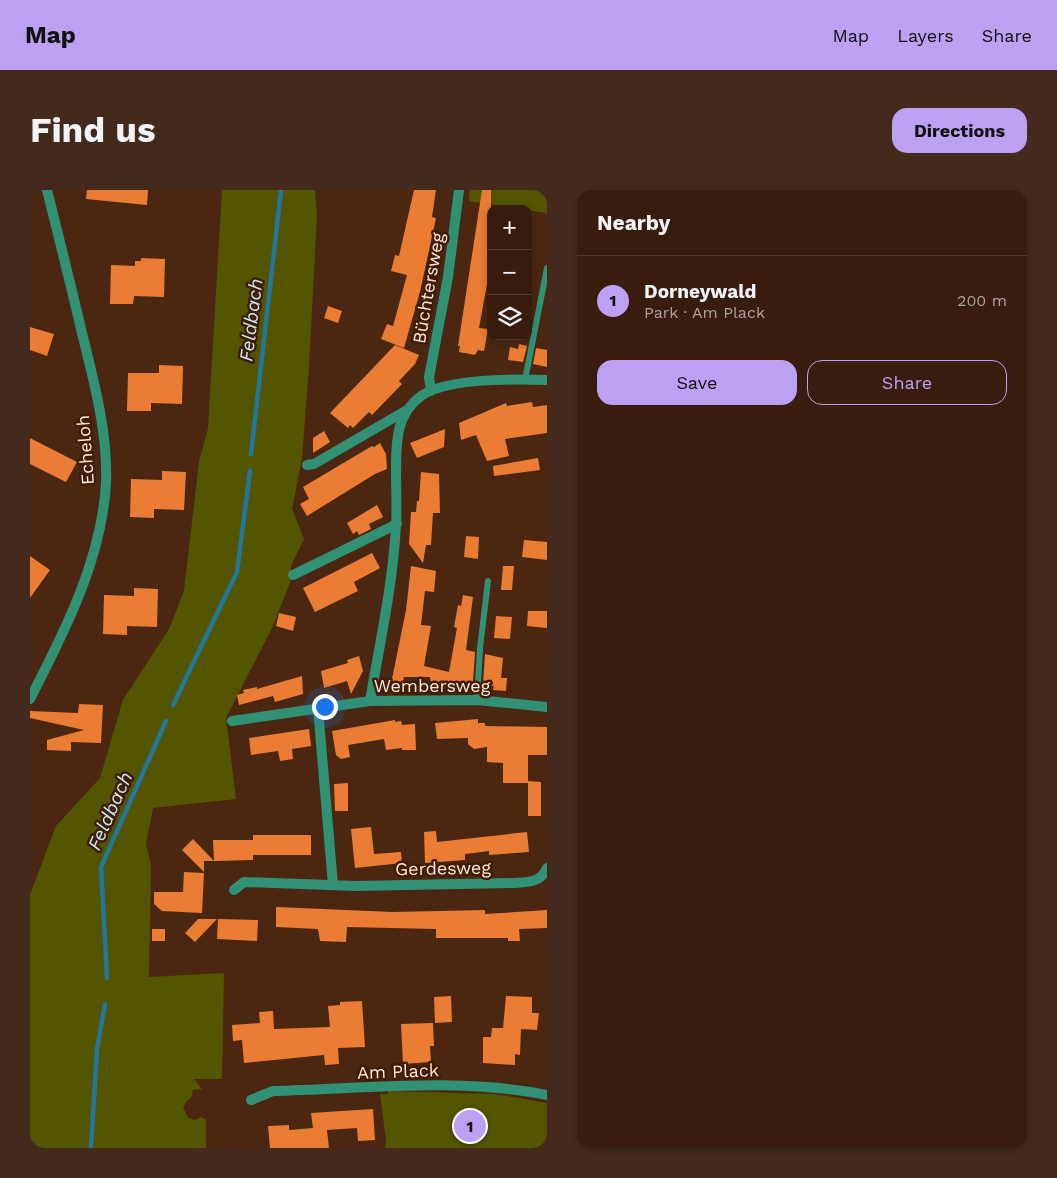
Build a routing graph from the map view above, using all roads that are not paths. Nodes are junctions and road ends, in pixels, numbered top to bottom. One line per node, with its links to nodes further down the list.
1 (47, 190): 12 (street, Echeloh)
2 (459, 190): 6 (street, Büchtersweg)
3 (547, 268): 4 (lane)
4 (525, 380): 5 (street); 6 (street)
5 (547, 380)
6 (431, 390): 7 (street)
7 (407, 410): 8 (street); 9 (street)
8 (306, 465)
9 (396, 524): 10 (street); 14 (street)
10 (294, 575)
11 (488, 581): 13 (lane)
12 (30, 699)
13 (477, 700): 14 (street, Wembersweg); 15 (street, Wembersweg)
14 (370, 701): 16 (street, Wembersweg)
15 (547, 707)
16 (318, 708): 17 (street, Wembersweg); 19 (street)
17 (232, 721)
18 (547, 868): 19 (street, Gerdesweg)
19 (334, 885): 20 (street, Gerdesweg)
20 (234, 890)
21 (547, 1095): 22 (street, Am Plack)
22 (251, 1100)

